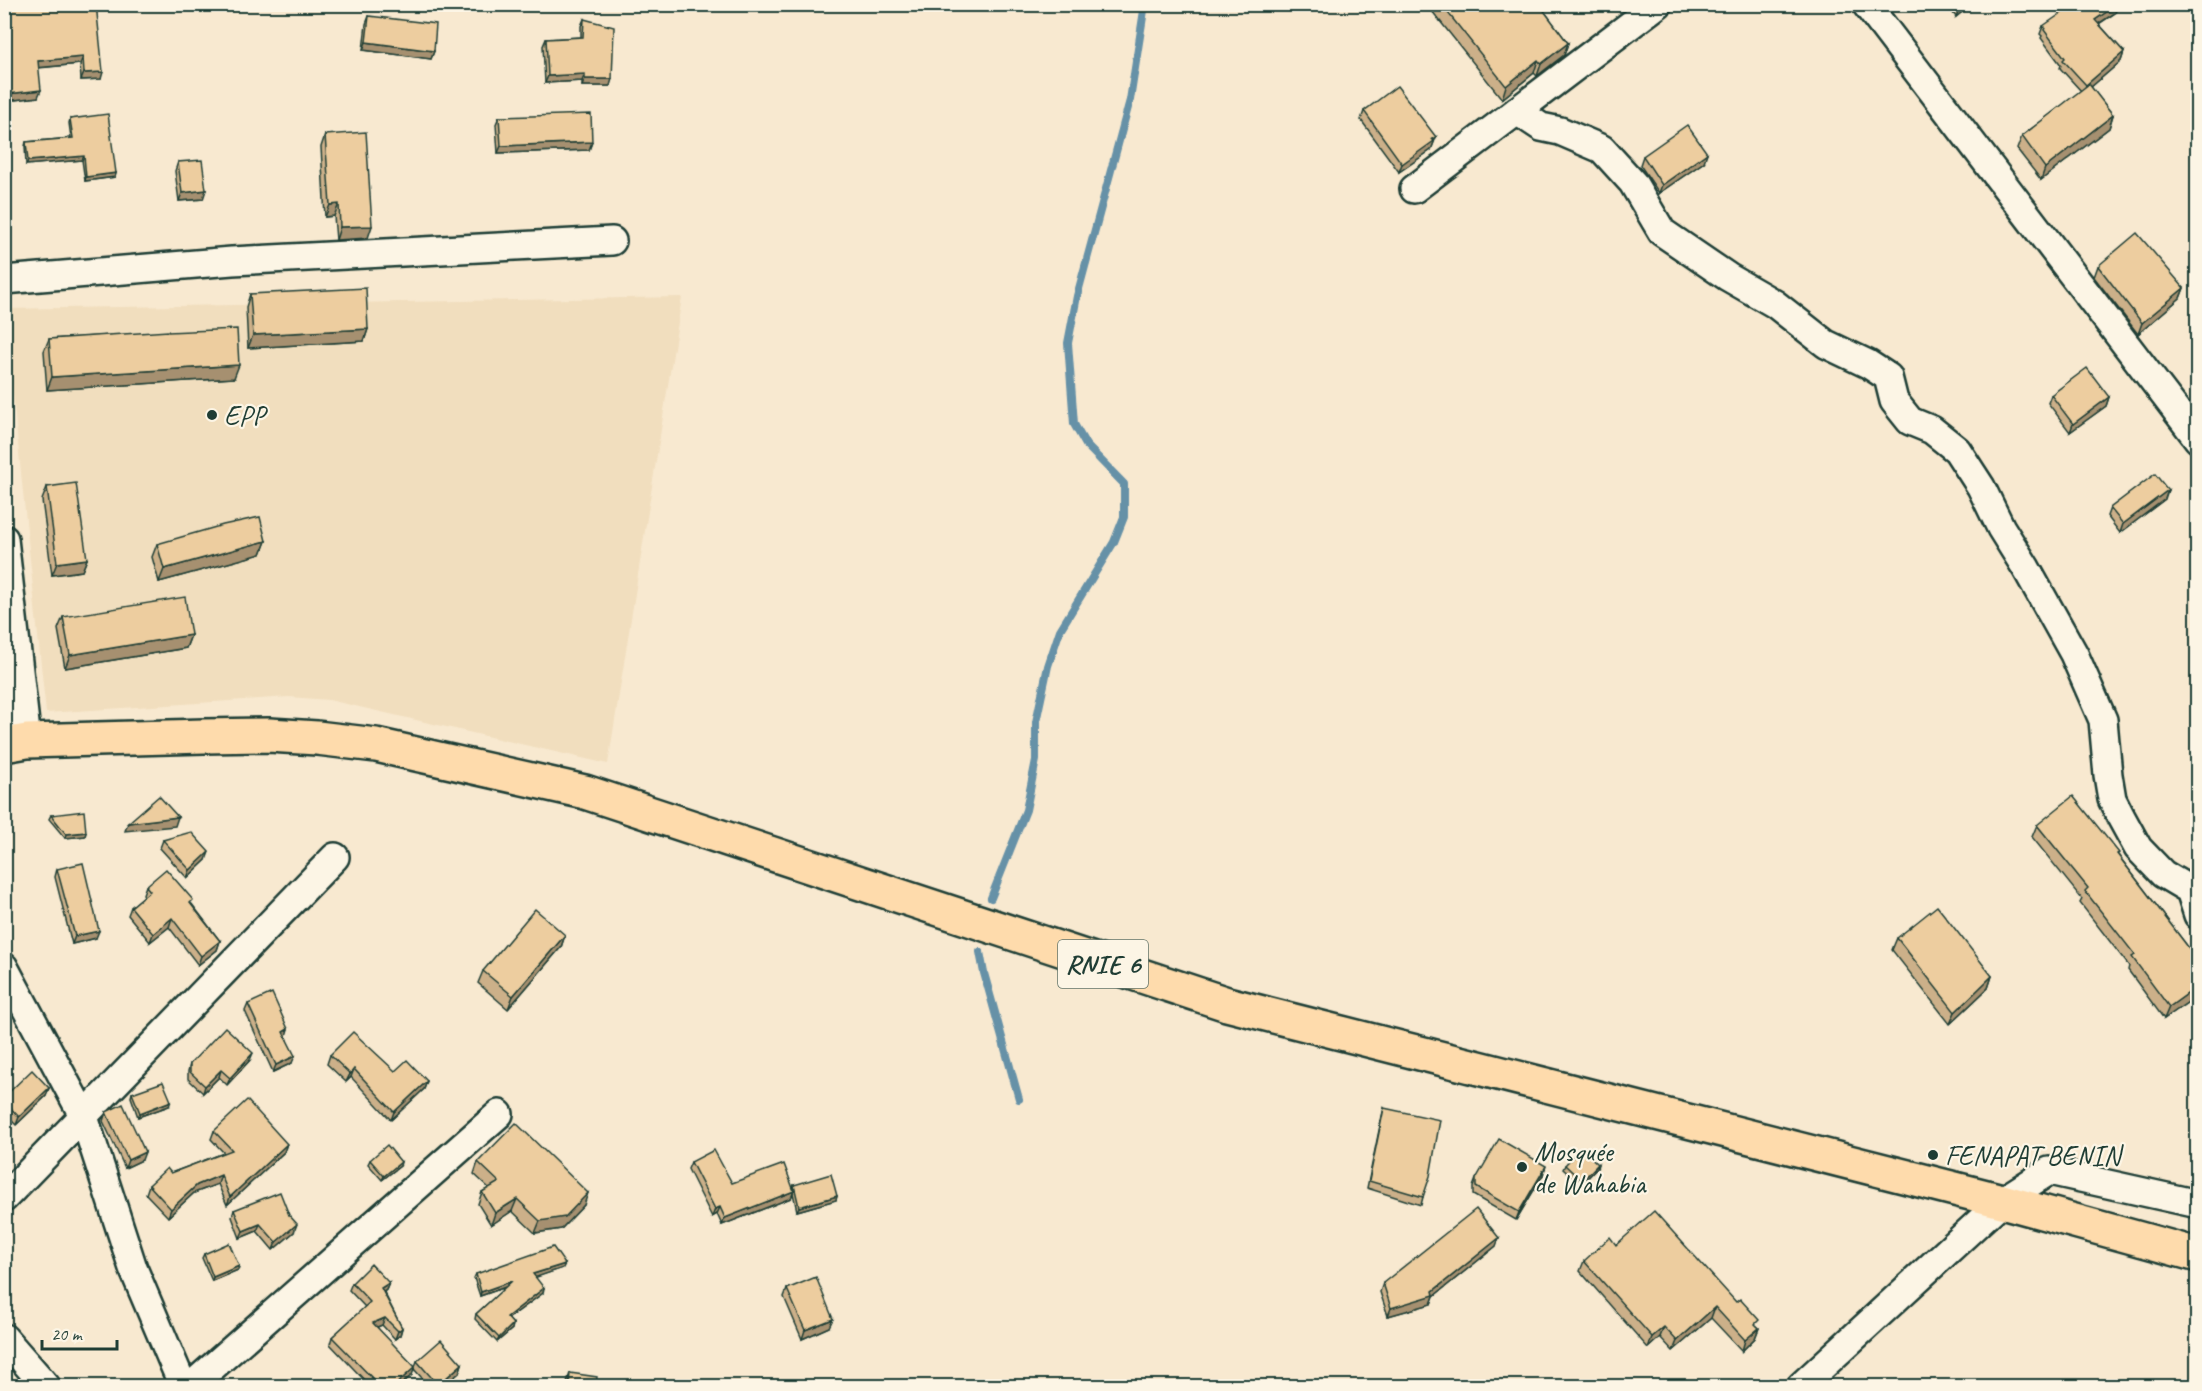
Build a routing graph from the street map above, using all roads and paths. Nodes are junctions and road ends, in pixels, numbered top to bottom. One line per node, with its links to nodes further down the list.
1 (1658, 4): 3 (street)
2 (1866, 4): 7 (street)
3 (1517, 111): 4 (street); 11 (street)
4 (1414, 189)
5 (612, 242): 6 (street)
6 (4, 280)
7 (2198, 439)
8 (4, 539): 9 (street)
9 (16, 743): 16 (main road, RNIE 6)
10 (335, 857): 14 (street)
11 (2198, 915)
12 (4, 967): 14 (street)
13 (500, 1114): 22 (street)
14 (84, 1117): 15 (street); 21 (street)
15 (4, 1198)
16 (2002, 1201): 17 (street); 18 (main road, RNIE 6); 23 (street)
17 (2198, 1204)
18 (2198, 1255)
19 (4, 1338): 20 (street)
20 (46, 1386)
21 (183, 1386)
22 (191, 1386)
23 (1801, 1386)

